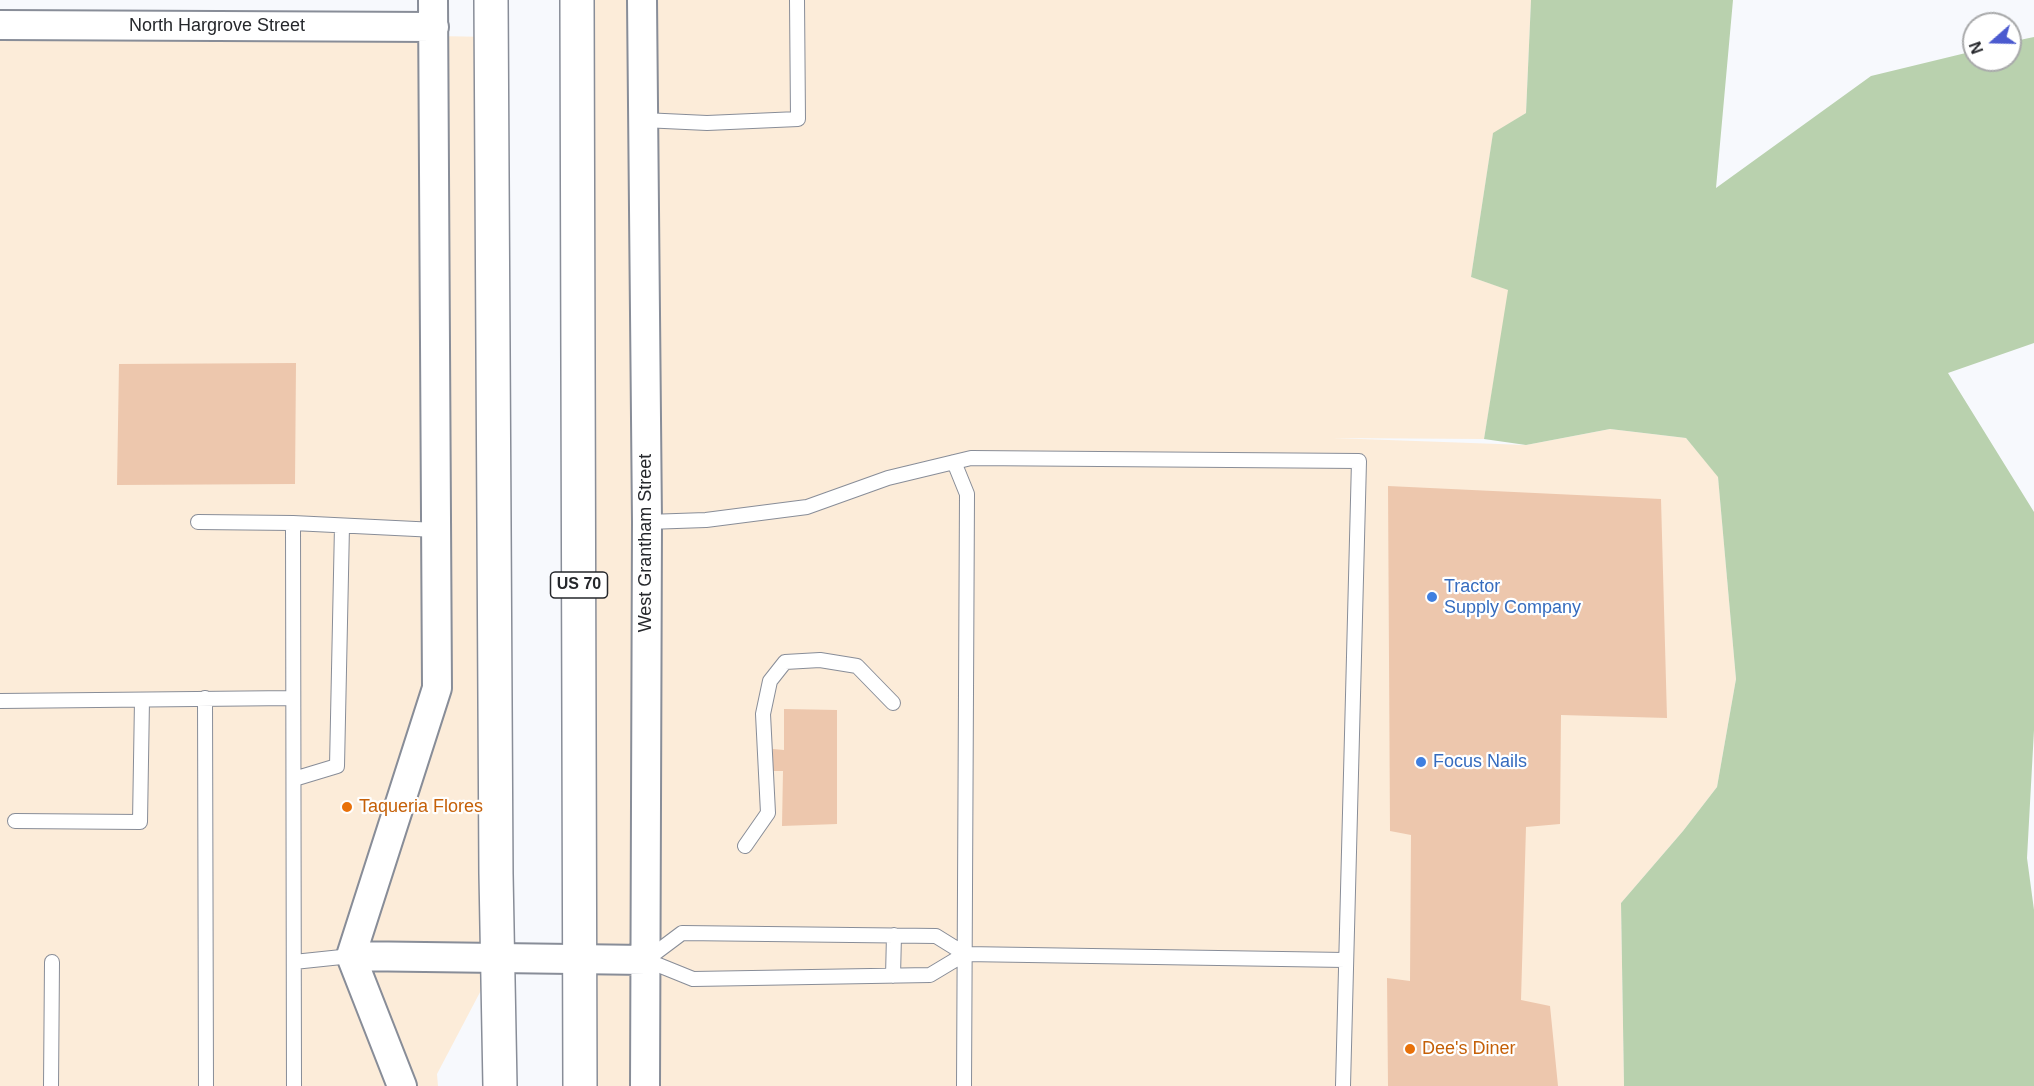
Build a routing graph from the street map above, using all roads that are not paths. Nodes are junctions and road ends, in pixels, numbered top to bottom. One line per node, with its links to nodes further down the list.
1 (491, 0): 25 (main road)
2 (577, 0): 26 (main road, US 70)
3 (642, 0): 7 (street, West Grantham Street)
4 (797, 0): 7 (lane)
5 (434, 14): 6 (street, North Hargrove Street); 13 (street)
6 (0, 25)
7 (643, 120): 10 (street, West Grantham Street)
8 (954, 462): 10 (lane); 23 (lane); 28 (lane)
9 (198, 522): 11 (lane)
10 (647, 522): 27 (street, West Grantham Street)
11 (293, 523): 12 (lane); 15 (lane)
12 (342, 526): 13 (lane); 19 (lane)
13 (436, 530): 24 (street)
14 (206, 698): 15 (lane); 16 (lane); 33 (lane)
15 (293, 698): 19 (lane)
16 (142, 700): 17 (lane); 20 (lane)
17 (0, 701)
18 (893, 703): 21 (lane)
19 (294, 779): 30 (lane)
20 (15, 821)
21 (745, 846)
22 (894, 935): 23 (lane); 27 (lane); 31 (lane)
23 (965, 954): 28 (lane); 31 (lane); 39 (lane)
24 (351, 956): 25 (street); 30 (lane); 35 (street)
25 (498, 958): 26 (street); 36 (main road)
26 (581, 959): 27 (street); 37 (main road, US 70)
27 (646, 960): 31 (lane); 38 (street, West Grantham Street)
28 (1345, 960): 40 (lane)
29 (52, 962): 32 (lane)
30 (294, 962): 34 (lane)
31 (893, 976)
32 (51, 1086)
33 (206, 1086)
34 (294, 1086)
35 (402, 1086)
36 (500, 1086)
37 (580, 1086)
38 (645, 1086)
39 (964, 1086)
40 (1344, 1086)

